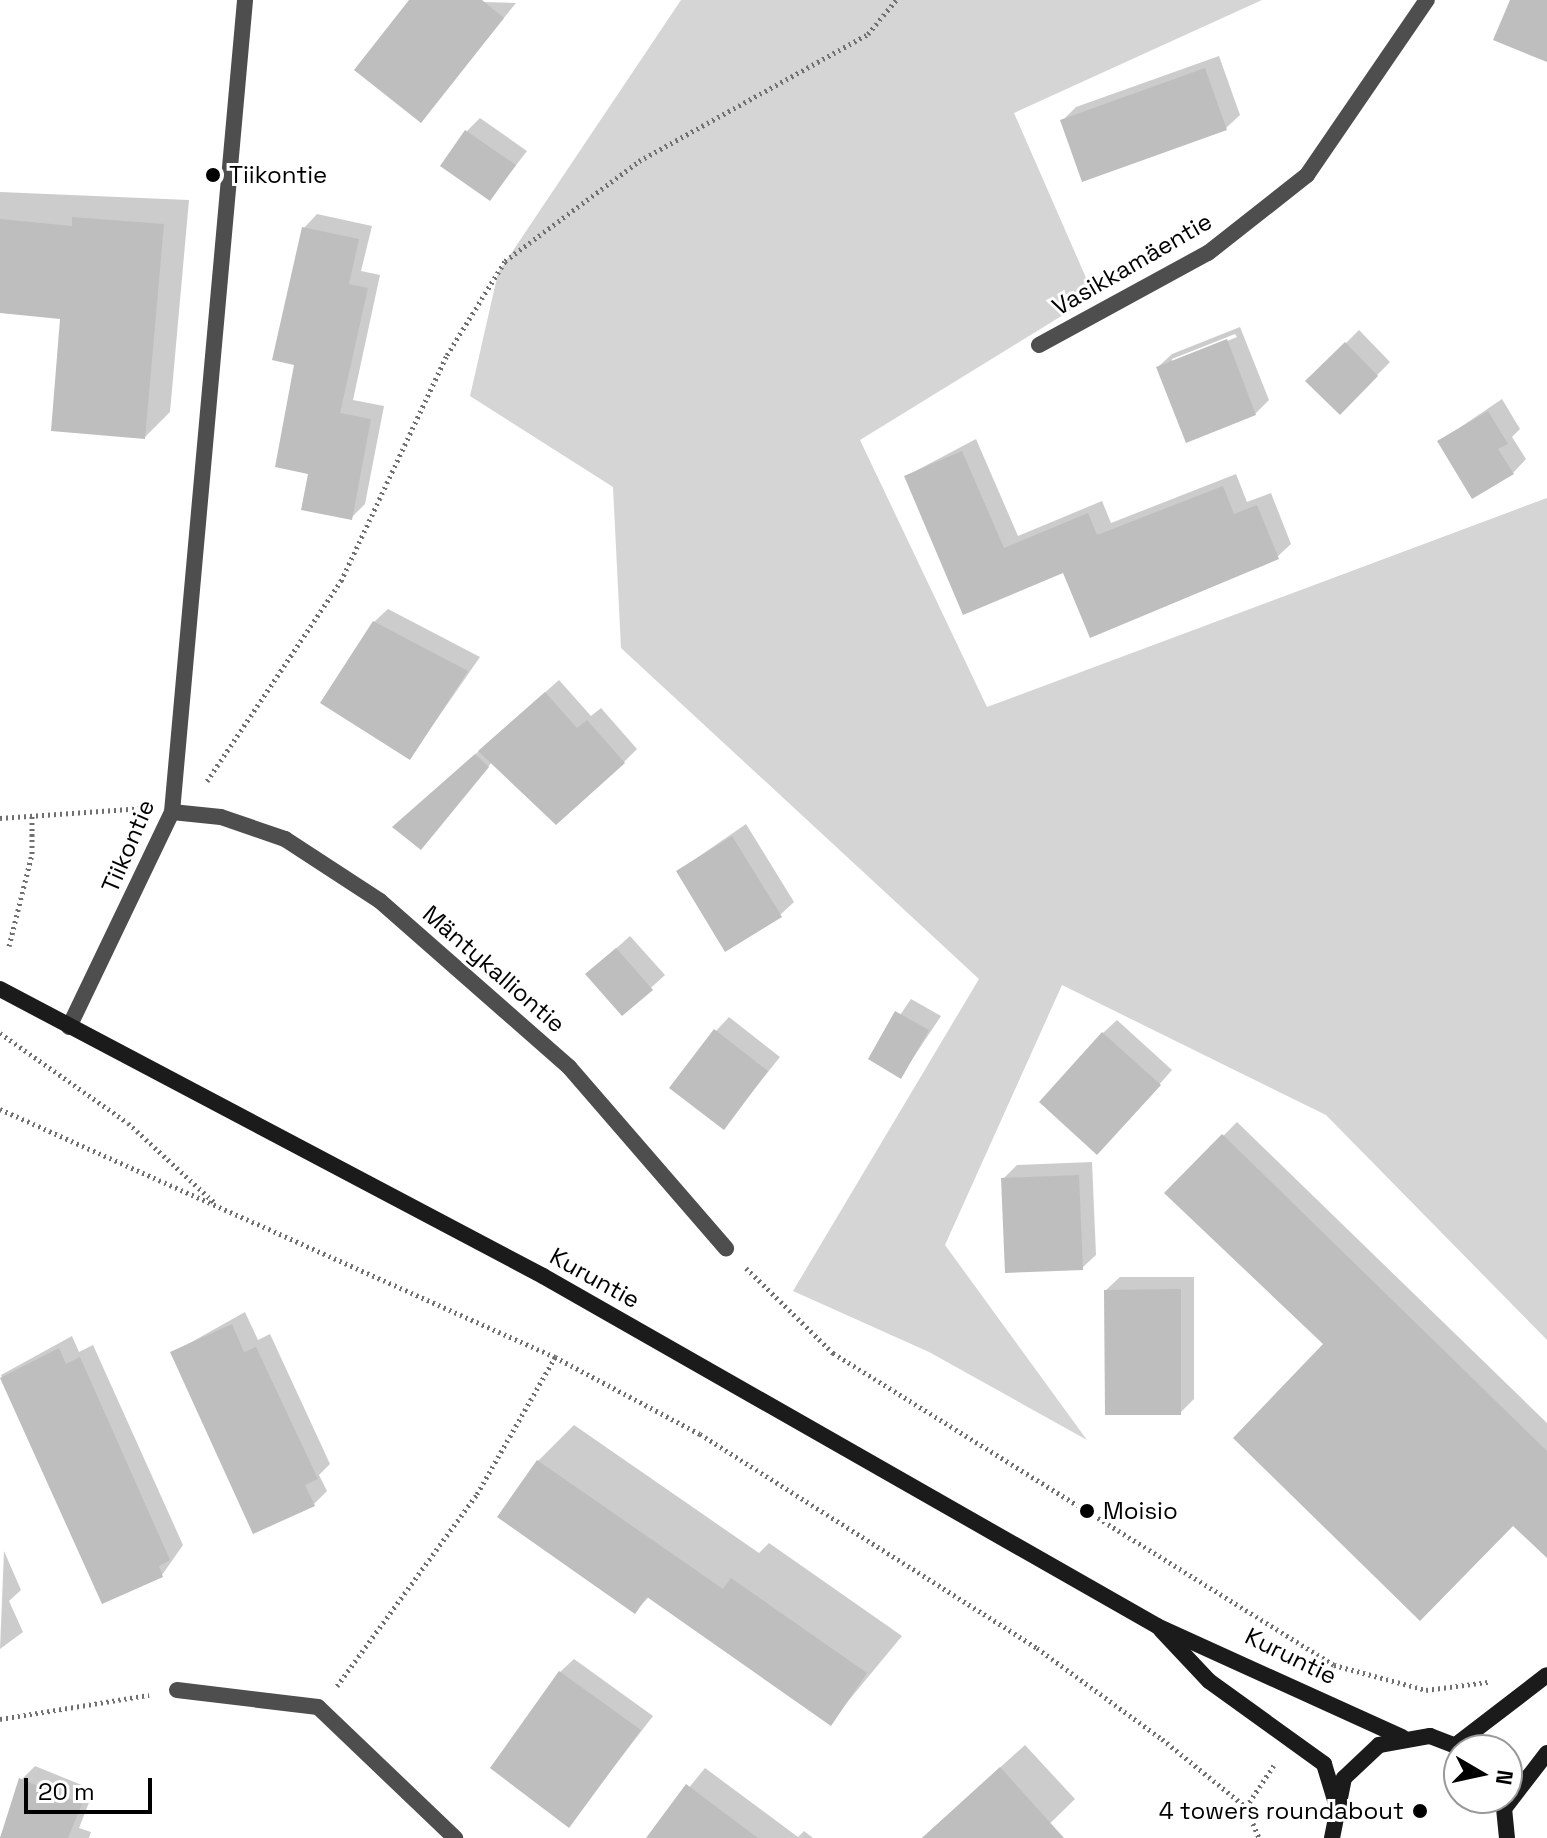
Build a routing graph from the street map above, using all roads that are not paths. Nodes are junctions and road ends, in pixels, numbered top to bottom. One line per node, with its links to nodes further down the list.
1 (245, 0): 4 (street, Tiikontie)
2 (1427, 0): 3 (street, Vasikkamäentie)
3 (1039, 345)
4 (172, 812): 6 (street, Tiikontie); 7 (street, Mäntykalliontie)
5 (0, 989): 6 (main road, Kuruntie)
6 (69, 1027): 8 (main road, Kuruntie)
7 (726, 1248)
8 (1157, 1626): 12 (main road, Kuruntie); 16 (main road, Kuruntie)
9 (1547, 1675): 11 (main road)
10 (177, 1690): 18 (street)
11 (1475, 1734)
12 (1402, 1737): 13 (main road, Kuruntie); 16 (main road)
13 (1443, 1744)
14 (1547, 1753): 15 (main road)
15 (1523, 1781)
16 (1335, 1801): 19 (main road)
17 (1506, 1814): 20 (main road)
18 (455, 1838)
19 (1332, 1838)
20 (1507, 1838)

